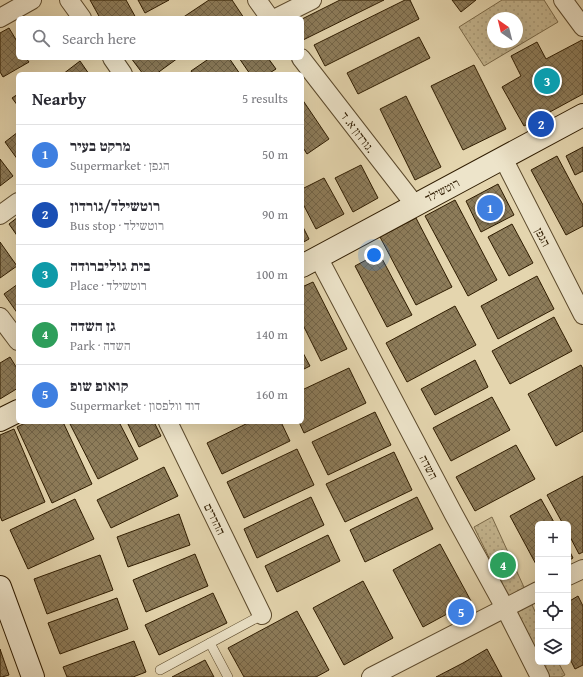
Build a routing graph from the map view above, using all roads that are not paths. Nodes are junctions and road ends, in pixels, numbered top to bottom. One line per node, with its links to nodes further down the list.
1 (32, 0): 9 (street)
2 (69, 0): 6 (street)
3 (257, 0): 7 (street)
4 (312, 0): 8 (street)
5 (563, 0): 10 (street)
6 (81, 16)
7 (269, 16)
8 (280, 16)
9 (0, 18)
10 (580, 22)
11 (113, 60): 13 (street)
12 (302, 60): 14 (street, גורדון א. ד.)
13 (122, 72)
14 (307, 77): 18 (street, גורדון א. ד.)
15 (583, 116): 16 (main road, רוטשילד)
16 (503, 158): 18 (main road, רוטשילד); 21 (street, הגפן)
17 (16, 203): 19 (street)
18 (414, 205): 20 (main road, רוטשילד)
19 (0, 215)
20 (310, 261): 31 (street, השדה)
21 (583, 315)
22 (0, 317): 23 (street)
23 (16, 338)
24 (16, 412): 25 (main road)
25 (0, 420)
26 (169, 424): 32 (street, ההדרים)
27 (583, 569): 28 (street)
28 (571, 575)
29 (0, 587): 35 (main road)
30 (536, 593): 31 (street)
31 (505, 608): 37 (street); 38 (street, השדה)
32 (262, 615): 33 (lane)
33 (210, 643): 34 (lane); 36 (lane)
34 (160, 670)
35 (33, 677)
36 (228, 677)
37 (372, 677)
38 (540, 677)

